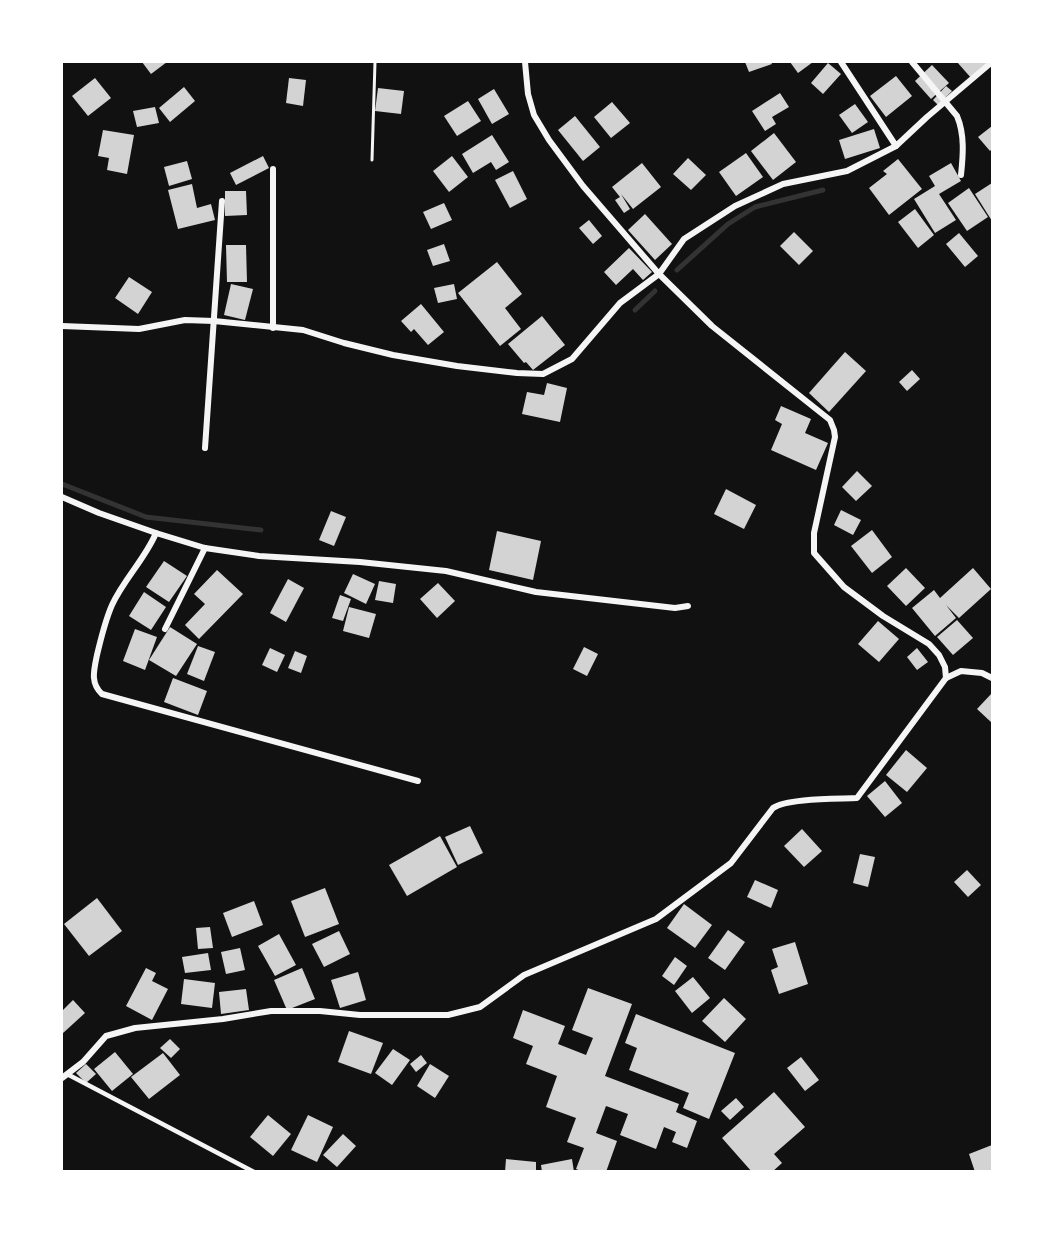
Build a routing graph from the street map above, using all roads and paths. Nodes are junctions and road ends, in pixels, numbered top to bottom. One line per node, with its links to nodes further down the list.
1 (375, 62): 8 (path)
2 (525, 62): 12 (street)
3 (841, 62): 7 (street)
4 (912, 62): 6 (street)
5 (993, 63): 6 (street)
6 (945, 102): 7 (street); 10 (street)
7 (896, 146): 12 (street)
8 (372, 160)
9 (273, 170): 15 (street)
10 (961, 175)
11 (222, 201): 13 (street)
12 (659, 274): 15 (street); 22 (street)
13 (214, 321): 14 (street); 15 (street); 16 (street)
14 (62, 326)
15 (273, 328)
16 (205, 448)
17 (62, 497): 18 (street)
18 (156, 533): 19 (street); 24 (street)
19 (205, 548): 20 (street); 21 (street)
20 (688, 606)
21 (165, 629)
22 (946, 678): 23 (street); 25 (street)
23 (993, 678)
24 (418, 781)
25 (64, 1076): 26 (lane)
26 (254, 1172)

